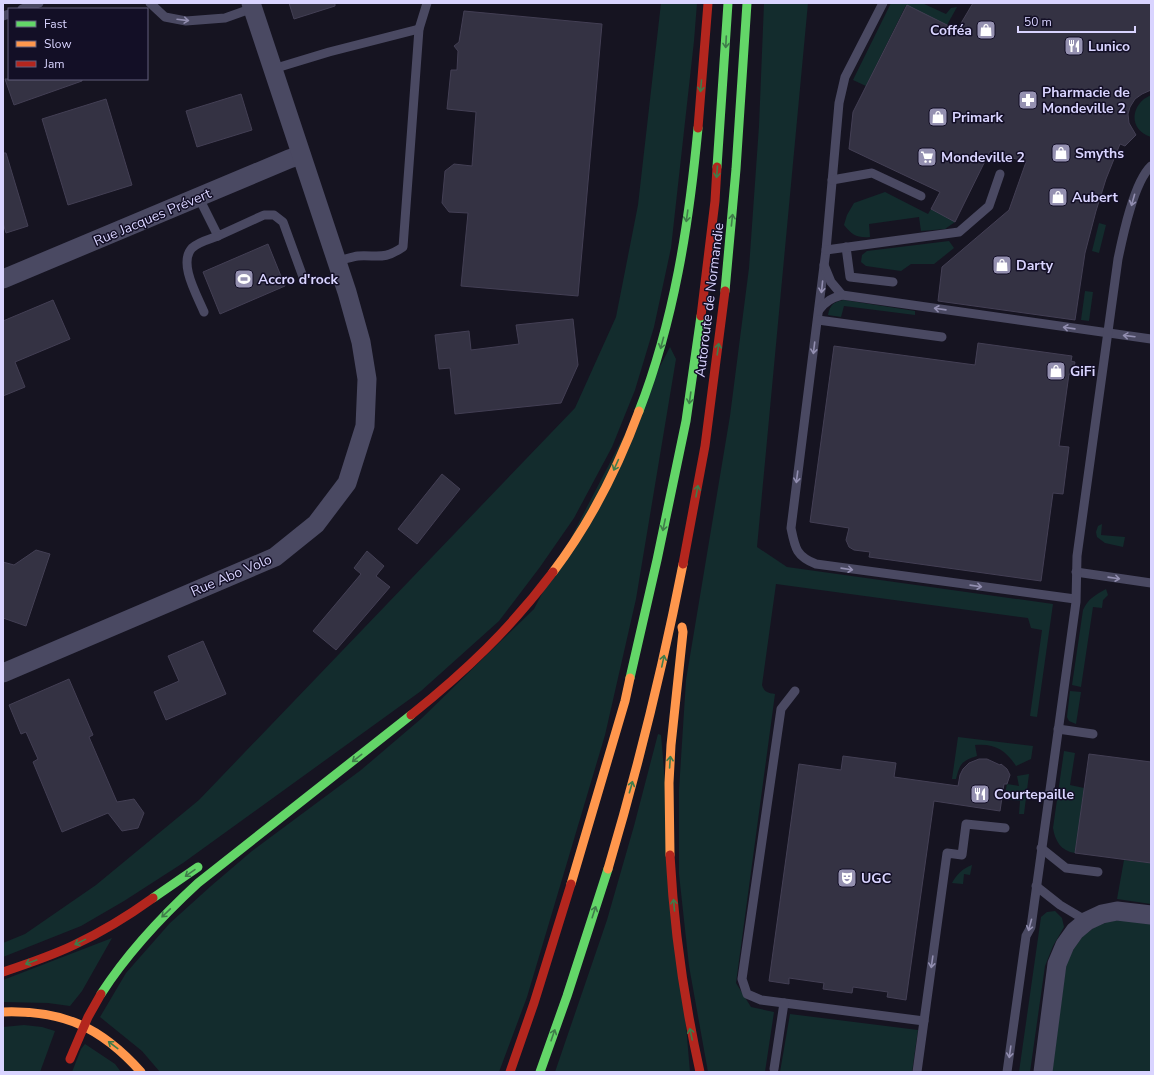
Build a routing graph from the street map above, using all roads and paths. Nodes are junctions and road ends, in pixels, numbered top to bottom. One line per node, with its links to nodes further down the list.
1 (39, 3): 9 (lane)
2 (150, 3): 8 (lane, one-way to 8)
3 (427, 3): 10 (lane)
4 (708, 3): 42 (highway, one-way to 42)
5 (728, 3): 57 (highway, one-way to 57)
6 (748, 3): 35 (highway, Autoroute de Normandie, one-way to 6)
7 (883, 3): 15 (lane)
8 (252, 6): 11 (street, Rue Abo Volo)
9 (25, 8)
10 (419, 29): 11 (lane); 21 (lane)
11 (272, 69): 12 (street, Rue Abo Volo)
12 (301, 155): 17 (street, Rue Jacques Prévert); 21 (street, Rue Abo Volo)
13 (1151, 166): 30 (lane, one-way to 30)
14 (1000, 174): 19 (lane)
15 (832, 180): 16 (lane); 20 (lane)
16 (921, 196)
17 (199, 198): 18 (lane); 24 (street, Rue Jacques Prévert)
18 (218, 236): 23 (lane); 28 (lane)
19 (846, 247): 20 (lane); 25 (lane)
20 (826, 250): 22 (lane)
21 (336, 262): 37 (street, Rue Abo Volo)
22 (824, 265): 26 (lane); 27 (lane, one-way to 27)
23 (303, 277)
24 (3, 279)
25 (893, 282)
26 (842, 294): 27 (lane); 30 (lane, one-way to 26)
27 (819, 310): 29 (lane)
28 (204, 312)
29 (818, 320): 31 (lane); 36 (lane, one-way to 36)
30 (1108, 333): 32 (lane, one-way to 30); 33 (lane)
31 (942, 337)
32 (1151, 339)
33 (1076, 572): 34 (lane, one-way to 34); 36 (lane)
34 (1151, 583)
35 (676, 598): 58 (highway, Autoroute de Normandie, one-way to 35); 59 (highway, one-way to 35)
36 (1075, 599): 39 (lane)
37 (3, 673)
38 (795, 691): 51 (lane)
39 (1058, 728): 40 (lane); 43 (lane)
40 (1093, 734)
41 (1005, 828): 53 (lane, one-way to 53)
42 (260, 833): 44 (highway); 54 (highway, one-way to 54, bridge)
43 (1041, 848): 46 (lane); 47 (lane)
44 (225, 850)
45 (205, 862): 50 (highway, one-way to 50)
46 (1098, 872)
47 (1036, 886): 49 (lane); 61 (lane, one-way to 61)
48 (1151, 915): 49 (street)
49 (1087, 921): 62 (street)
50 (3, 972)
51 (784, 1003): 53 (lane); 55 (lane)
52 (3, 1012): 56 (highway, one-way to 52)
53 (924, 1021): 60 (lane)
54 (69, 1062)
55 (774, 1069)
56 (141, 1072)
57 (510, 1072)
58 (540, 1072)
59 (700, 1072)
60 (917, 1072)
61 (1007, 1072)
62 (1043, 1072)

